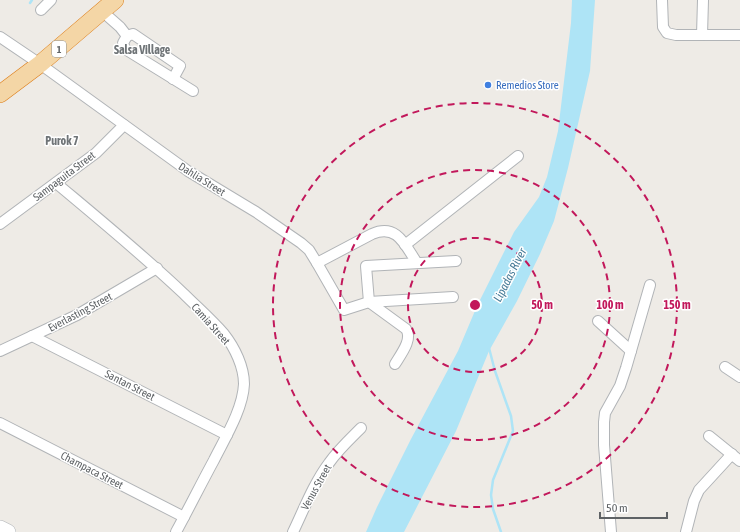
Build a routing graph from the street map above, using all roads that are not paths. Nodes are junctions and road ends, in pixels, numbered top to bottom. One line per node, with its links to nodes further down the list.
1 (51, 0): 5 (street)
2 (115, 0): 6 (highway, 1)
3 (662, 0): 7 (street)
4 (703, 0): 7 (street)
5 (41, 10)
6 (103, 12): 8 (street); 11 (highway, 1)
7 (702, 35): 9 (street)
8 (127, 36): 12 (street); 12 (street)
9 (740, 36)
10 (0, 37): 11 (street, Dahlia Street)
11 (40, 64): 14 (highway, 1); 15 (street, Dahlia Street)
12 (173, 79): 13 (street)
13 (193, 91)
14 (0, 94)
15 (124, 125): 17 (street, Sampaguita Street); 21 (street, Dahlia Street)
16 (518, 156): 19 (street)
17 (56, 183): 18 (street, Sampaguita Street); 23 (street, Camia Street)
18 (0, 224)
19 (405, 245): 21 (street); 22 (street)
20 (456, 261): 22 (street)
21 (317, 262): 26 (street, Dahlia Street)
22 (417, 263): 26 (street)
23 (157, 268): 28 (street, Everlasting Street); 36 (street, Camia Street)
24 (650, 286): 30 (street)
25 (453, 297): 26 (street)
26 (369, 302): 31 (street)
27 (598, 321): 30 (street)
28 (32, 336): 29 (street, Everlasting Street); 36 (street, Santan Street)
29 (0, 351)
30 (632, 351): 44 (street)
31 (395, 364)
32 (725, 367): 33 (street)
33 (740, 377)
34 (0, 423): 39 (street, Champaca Street)
35 (361, 428): 43 (street, Venus Street)
36 (227, 435): 39 (street, Camia Street)
37 (709, 436): 38 (street)
38 (736, 457): 45 (street)
39 (184, 517): 42 (street, Camia Street)
40 (0, 528): 41 (main road)
41 (8, 532)
42 (176, 532)
43 (293, 532)
44 (611, 532)
45 (686, 532)

